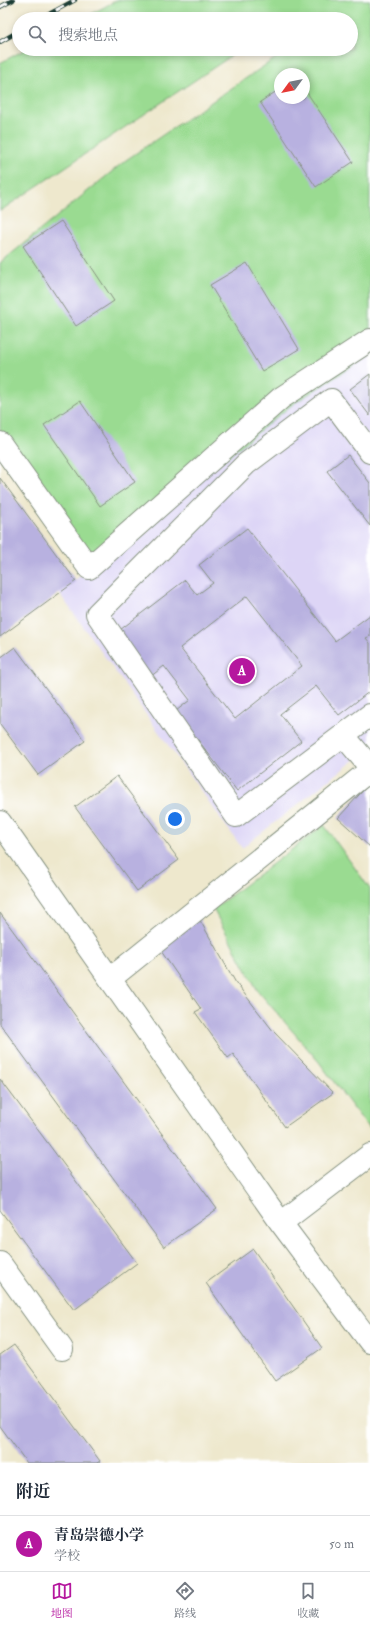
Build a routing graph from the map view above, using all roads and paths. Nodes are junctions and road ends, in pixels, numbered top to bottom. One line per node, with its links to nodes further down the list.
1 (370, 340): 2 (street)
2 (0, 443)
3 (370, 452): 5 (street)
4 (370, 715): 5 (street)
5 (344, 736): 6 (street)
6 (370, 769): 8 (street)
7 (0, 822): 8 (street)
8 (110, 979): 10 (street)
9 (370, 1155): 10 (street)
10 (281, 1223): 12 (street)
11 (0, 1263): 13 (street)
12 (370, 1342)
13 (62, 1349)

